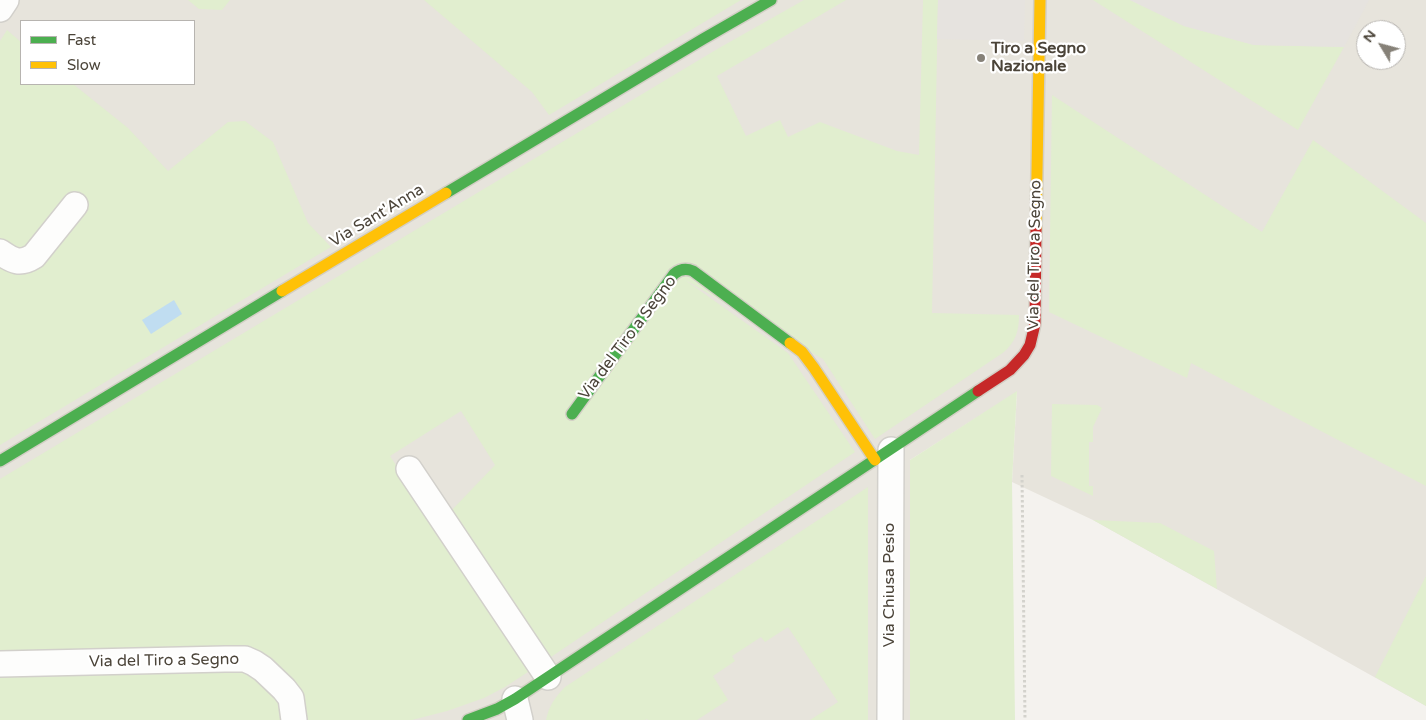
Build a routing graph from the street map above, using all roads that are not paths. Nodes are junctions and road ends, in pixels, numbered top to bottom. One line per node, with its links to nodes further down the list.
1 (6, 0): 4 (street)
2 (771, 0): 9 (street, Via Sant'Anna)
3 (1040, 0): 8 (street, Via del Tiro a Segno)
4 (0, 9)
5 (75, 205): 6 (street)
6 (0, 252)
7 (572, 414): 8 (street, Via del Tiro a Segno)
8 (883, 455): 12 (street, Via del Tiro a Segno); 16 (street, Via Chiusa Pesio)
9 (0, 461)
10 (409, 469): 12 (street)
11 (0, 664): 14 (street, Via del Tiro a Segno)
12 (548, 677): 13 (street, Via del Tiro a Segno)
13 (517, 710): 15 (street, Via del Tiro a Segno)
14 (294, 720)
15 (468, 720)
16 (890, 720)

